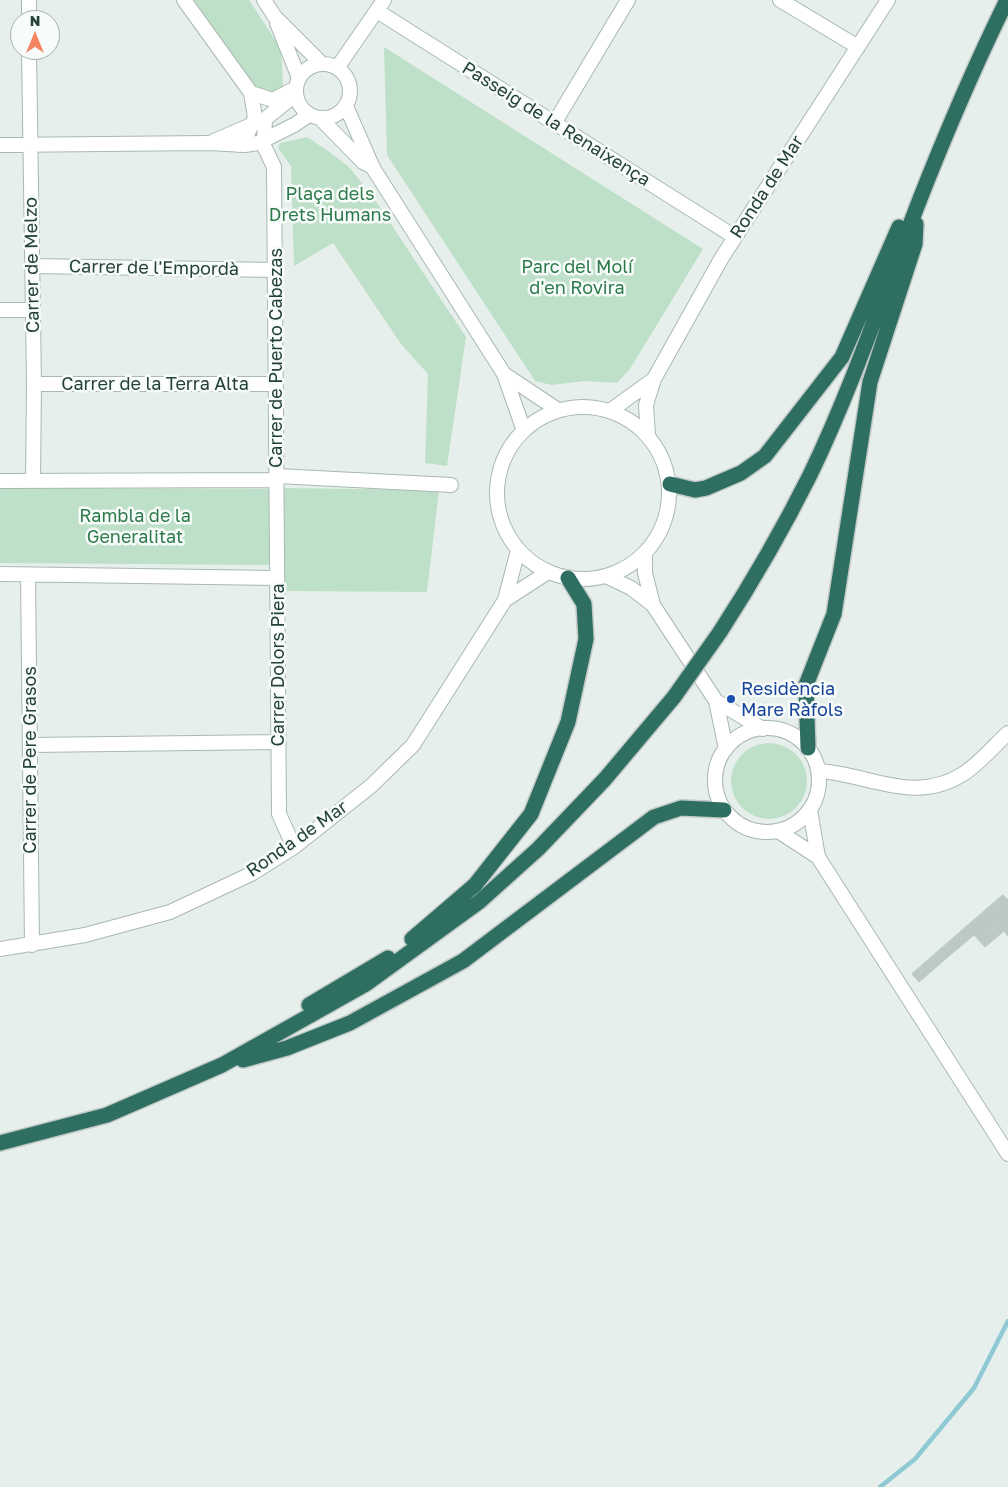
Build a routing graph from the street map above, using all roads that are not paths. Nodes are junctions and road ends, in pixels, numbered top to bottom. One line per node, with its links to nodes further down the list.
1 (184, 0): 14 (street)
2 (264, 0): 8 (street)
3 (628, 0): 18 (street)
4 (780, 0): 9 (street)
5 (888, 0): 9 (street, Ronda de Mar)
6 (1007, 0): 26 (highway)
7 (381, 6): 12 (street); 18 (street, Passeig de la Renaixença)
8 (275, 17): 11 (street); 13 (street)
9 (858, 47): 28 (street, Ronda de Mar)
10 (29, 60): 23 (street, Carrer de Melzo)
11 (322, 64): 12 (street); 13 (street)
12 (337, 68): 15 (street)
13 (296, 87): 14 (street); 16 (street); 17 (street)
14 (251, 94): 19 (street)
15 (346, 106): 16 (street); 25 (street)
16 (315, 117): 20 (street); 25 (street)
17 (265, 119): 19 (street); 20 (street, Carrer de Puerto Cabezas)
18 (555, 122): 28 (street, Passeig de la Renaixença)
19 (252, 126): 21 (street); 24 (street)
20 (264, 140): 24 (street); 30 (street, Carrer de Puerto Cabezas)
21 (209, 143): 23 (street); 24 (street)
22 (0, 145): 23 (street)
23 (30, 145): 29 (street, Carrer de Melzo)
24 (238, 145)
25 (373, 168): 33 (street)
26 (931, 172): 27 (highway); 44 (highway)
27 (918, 203): 61 (highway); 71 (highway, bridge)
28 (735, 237): 34 (street, Ronda de Mar)
29 (32, 266): 30 (street, Carrer de l'Empordà); 32 (street, Carrer de Melzo)
30 (275, 270): 36 (street, Carrer de Puerto Cabezas)
31 (0, 310): 32 (street)
32 (33, 310): 35 (street, Carrer de Melzo)
33 (504, 374): 37 (street); 39 (street)
34 (654, 380): 38 (street, Ronda de Mar); 40 (street, Ronda de Mar)
35 (34, 384): 36 (street, Carrer de la Terra Alta); 42 (street, Carrer de Melzo)
36 (276, 384): 41 (street, Carrer de Puerto Cabezas)
37 (558, 410): 38 (street); 39 (street)
38 (610, 410): 40 (street)
39 (523, 428): 47 (street)
40 (648, 435): 44 (street)
41 (277, 478): 42 (street); 45 (street); 52 (street, Carrer Dolors Piera)
42 (33, 480): 43 (street)
43 (0, 481)
44 (670, 484): 46 (street)
45 (451, 485)
46 (645, 553): 51 (street); 55 (street)
47 (517, 554): 48 (street); 54 (street, Ronda de Mar)
48 (548, 572): 53 (street); 54 (street, Ronda de Mar)
49 (0, 574): 50 (street)
50 (28, 575): 52 (street); 60 (street, Carrer de Pere Grasos)
51 (608, 576): 53 (street); 55 (street)
52 (277, 578): 59 (street, Carrer Dolors Piera)
53 (568, 578): 71 (highway)
54 (505, 600): 67 (street, Ronda de Mar)
55 (652, 605): 56 (street)
56 (716, 701): 57 (street); 62 (street)
57 (763, 729): 61 (street); 62 (street)
58 (1008, 733): 63 (street)
59 (279, 742): 60 (street); 67 (street, Carrer Dolors Piera)
60 (30, 745): 69 (street, Carrer de Pere Grasos)
61 (808, 748): 63 (street)
62 (726, 749): 64 (street)
63 (818, 771): 65 (street)
64 (724, 810): 66 (street); 71 (highway)
65 (810, 810): 66 (street); 68 (street)
66 (778, 831): 68 (street)
67 (294, 847): 69 (street, Ronda de Mar)
68 (818, 857): 73 (street)
69 (32, 945): 70 (street, Ronda de Mar)
70 (0, 949)
71 (222, 1065): 72 (highway)
72 (0, 1143)
73 (1008, 1154)

